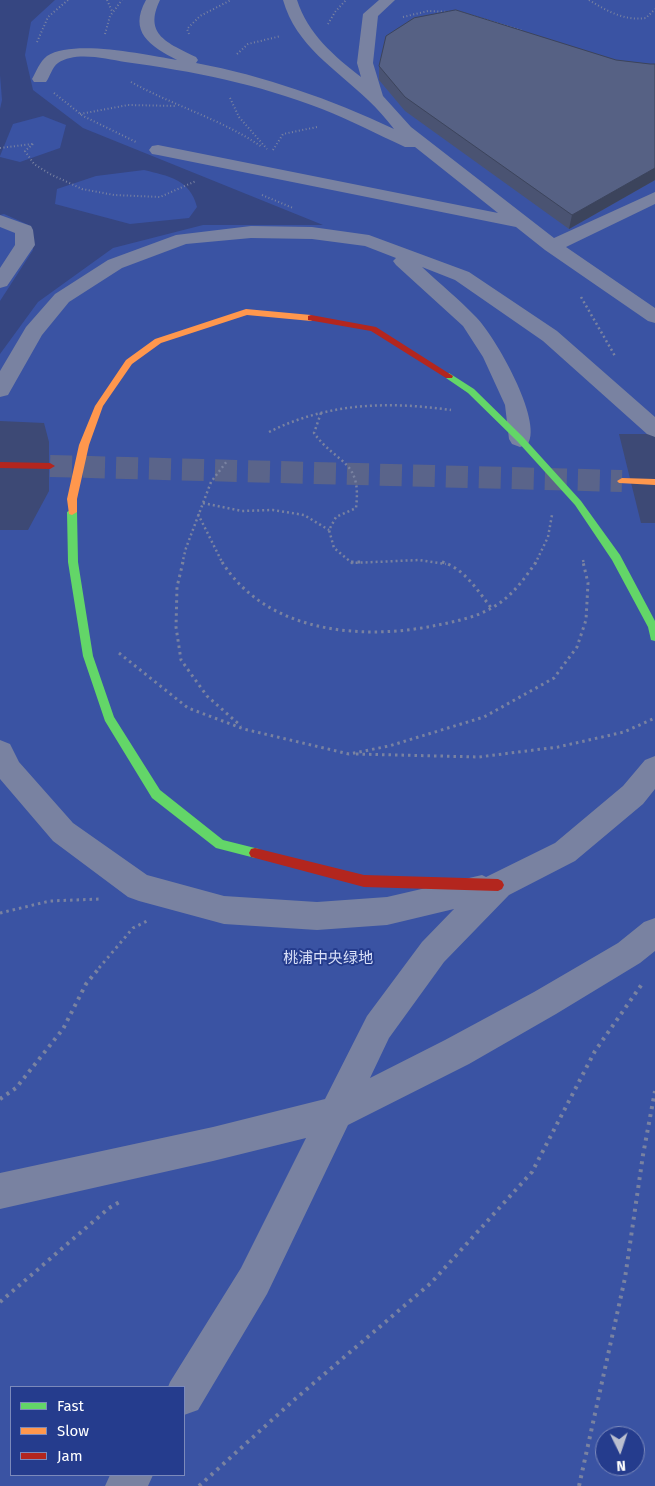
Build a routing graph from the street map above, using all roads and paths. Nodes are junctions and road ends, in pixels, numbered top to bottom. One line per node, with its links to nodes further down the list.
1 (107, 0): 8 (path)
2 (153, 0): 11 (street)
3 (231, 0): 11 (path)
4 (290, 0): 13 (street)
5 (388, 0): 13 (street)
6 (588, 0): 7 (path)
7 (655, 9)
8 (112, 11)
9 (401, 18): 10 (path)
10 (528, 33)
11 (209, 69): 12 (street); 18 (street)
12 (40, 79)
13 (375, 98): 18 (street)
14 (180, 106): 15 (path)
15 (79, 114)
16 (0, 148): 19 (path)
17 (158, 150): 22 (street)
18 (433, 153): 22 (street)
19 (204, 178)
20 (655, 197): 24 (street)
21 (0, 221): 25 (street)
22 (524, 224): 24 (street)
23 (369, 241): 28 (street); 31 (street); 33 (street)
24 (552, 246): 26 (street); 27 (path)
25 (0, 282)
26 (655, 317)
27 (616, 358)
28 (0, 390)
29 (459, 412): 30 (path)
30 (321, 413): 32 (path); 42 (path)
31 (655, 429)
32 (269, 432)
33 (520, 439): 45 (street); 46 (street)
34 (227, 461): 39 (path)
35 (0, 465): 36 (street)
36 (50, 466)
37 (622, 482): 38 (street)
38 (655, 482)
39 (203, 503): 41 (path); 42 (path)
40 (552, 513): 44 (path)
41 (198, 514): 44 (path); 48 (path)
42 (329, 530): 44 (path)
43 (582, 556): 50 (path)
44 (492, 609)
45 (82, 619): 48 (path); 52 (street)
46 (655, 637)
47 (655, 718): 50 (path)
48 (244, 728): 50 (path)
49 (0, 753): 54 (street)
50 (349, 754)
51 (655, 768): 52 (street)
52 (498, 885): 54 (street); 60 (street)
53 (103, 899): 55 (path)
54 (188, 900): 59 (path)
55 (0, 913)
56 (655, 932): 60 (street)
57 (644, 981): 65 (path)
58 (655, 1091): 66 (path)
59 (0, 1099)
60 (336, 1113): 61 (street); 64 (street)
61 (0, 1191)
62 (125, 1198): 63 (path)
63 (0, 1302)
64 (185, 1394)
65 (199, 1486)
66 (580, 1486)

